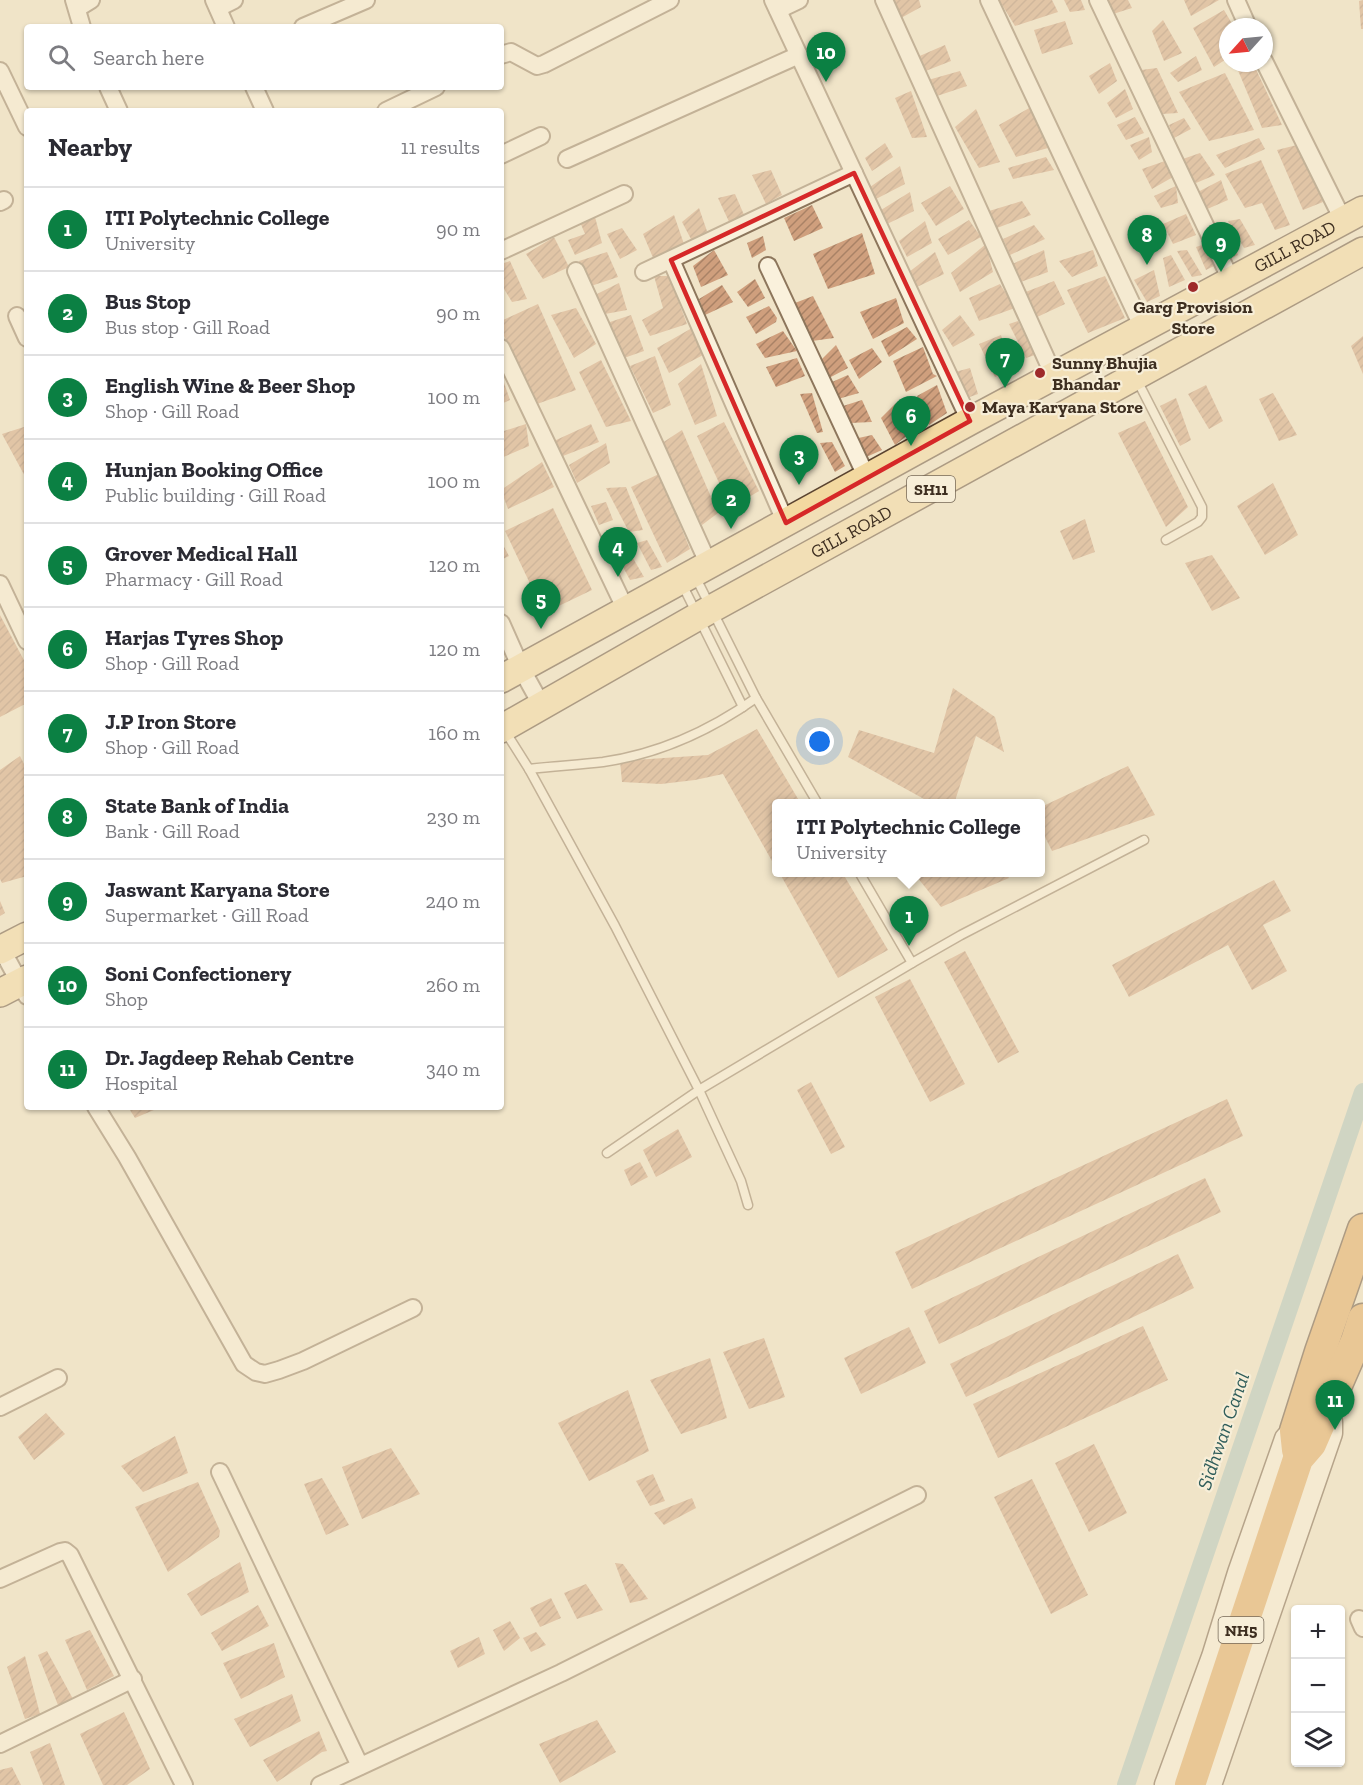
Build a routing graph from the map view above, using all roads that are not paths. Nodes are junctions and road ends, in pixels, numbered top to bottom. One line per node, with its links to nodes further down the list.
1 (234, 0): 10 (street)
2 (366, 0): 15 (street)
3 (670, 0): 16 (street)
4 (799, 0): 11 (street)
5 (884, 0): 44 (street)
6 (989, 0): 41 (street)
7 (1098, 0): 39 (street)
8 (1236, 0): 12 (street)
9 (81, 3): 13 (street)
10 (216, 4): 14 (street)
11 (776, 5): 17 (street)
12 (1244, 18)
13 (81, 24)
14 (225, 24)
15 (310, 24)
16 (504, 54)
17 (799, 55): 29 (street); 30 (street)
18 (0, 71): 26 (street)
19 (1270, 72): 32 (street)
20 (109, 90): 24 (street)
21 (255, 90): 25 (street)
22 (432, 90): 23 (street)
23 (407, 107)
24 (118, 108)
25 (263, 108)
26 (24, 121)
27 (541, 136): 28 (street)
28 (504, 154)
29 (567, 159)
30 (854, 173): 35 (street); 46 (street)
31 (624, 194): 33 (street)
32 (1353, 215): 39 (main road, GILL ROAD / SH11)
33 (504, 250)
34 (1363, 251): 45 (main road, GILL ROAD / SH11)
35 (671, 260): 38 (street); 48 (street)
36 (768, 266): 47 (street)
37 (576, 271): 50 (street)
38 (644, 272)
39 (1231, 280): 41 (main road, GILL ROAD / SH11)
40 (17, 316): 42 (street)
41 (1143, 328): 44 (main road, GILL ROAD / SH11)
42 (24, 331)
43 (504, 354): 52 (street)
44 (1054, 376): 46 (main road, GILL ROAD / SH11)
45 (1135, 377): 49 (lane); 53 (main road, GILL ROAD / SH11)
46 (970, 421): 47 (main road, GILL ROAD / SH11)
47 (867, 478): 48 (main road, GILL ROAD / SH11)
48 (786, 522): 50 (main road, GILL ROAD / SH11)
49 (1166, 540)
50 (694, 573): 52 (main road, GILL ROAD / SH11); 53 (lane); 53 (lane)
51 (0, 584): 54 (street)
52 (626, 610): 56 (main road, GILL ROAD / SH11)
53 (704, 614): 57 (lane); 58 (main road, GILL ROAD / SH11); 59 (lane)
54 (24, 635)
55 (504, 638): 56 (street)
56 (511, 673): 58 (street)
57 (756, 698): 59 (lane); 63 (lane)
58 (542, 706): 60 (main road, GILL ROAD / SH11)
59 (743, 707): 62 (lane)
60 (504, 728)
61 (504, 732): 62 (lane)
62 (529, 768): 70 (lane)
63 (815, 799)
64 (1144, 840): 68 (lane)
65 (861, 877): 68 (lane)
66 (24, 938): 67 (main road)
67 (1, 950): 69 (street)
68 (912, 963): 70 (lane)
69 (18, 988)
70 (699, 1090): 72 (lane); 73 (lane)
71 (98, 1110): 75 (street)
72 (607, 1153)
73 (748, 1205)
74 (1363, 1229): 80 (highway, NH5)
75 (412, 1308)
76 (1361, 1339): 78 (highway, NH5)
77 (58, 1378): 79 (street)
78 (1331, 1396): 80 (highway, NH5); 91 (street)
79 (0, 1407)
80 (1296, 1455): 89 (street); 90 (highway, NH5)
81 (220, 1472): 86 (street)
82 (917, 1495): 86 (street)
83 (0, 1579): 84 (street)
84 (133, 1679): 85 (street); 87 (street)
85 (0, 1744)
86 (360, 1766): 88 (street)
87 (184, 1785)
88 (320, 1785)
89 (1167, 1785)
90 (1190, 1785)
91 (1209, 1785)

